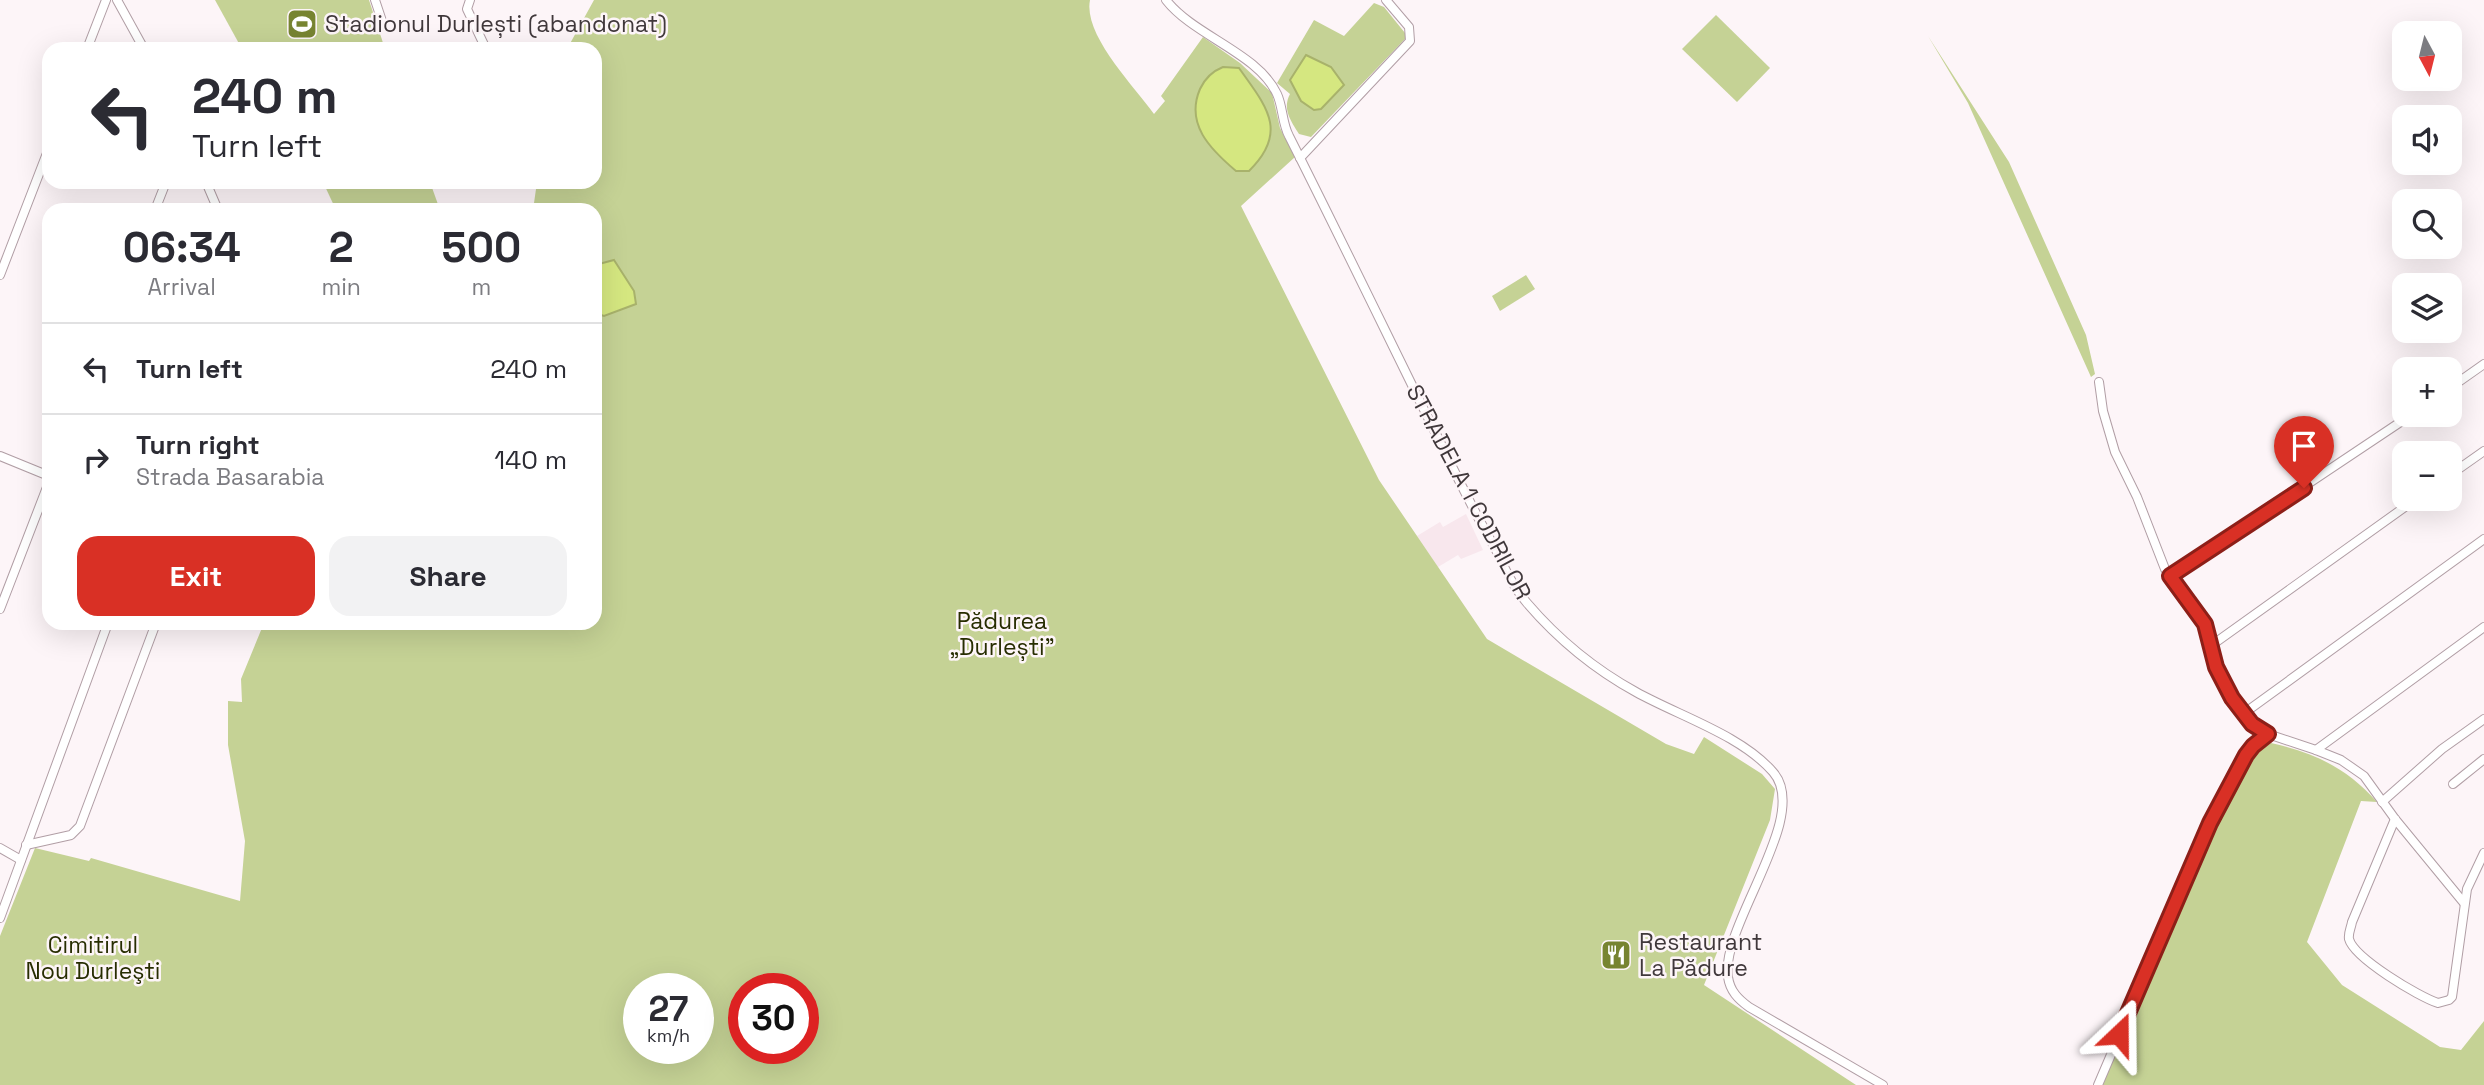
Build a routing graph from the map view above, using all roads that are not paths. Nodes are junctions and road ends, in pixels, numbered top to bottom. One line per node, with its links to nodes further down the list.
1 (106, 0): 8 (street)
2 (117, 0): 9 (street)
3 (374, 0): 7 (street)
4 (470, 0): 10 (street)
5 (1166, 0): 11 (street, STRADELA 1 CODRILOR)
6 (1386, 0): 11 (street)
7 (383, 24)
8 (90, 42)
9 (140, 42)
10 (483, 42)
11 (1300, 158): 45 (street, STRADELA 1 CODRILOR)
12 (42, 166): 13 (street)
13 (0, 275)
14 (2484, 364): 15 (street)
15 (2462, 380)
16 (2099, 382): 25 (street)
17 (2394, 427): 25 (street)
18 (2484, 451): 20 (street)
19 (0, 456): 21 (street)
20 (2462, 467)
21 (42, 473)
22 (42, 500): 26 (street)
23 (2399, 511): 30 (street)
24 (2484, 539): 31 (street)
25 (2170, 576): 30 (street)
26 (0, 609)
27 (2484, 627): 34 (street)
28 (105, 630): 39 (street)
29 (153, 630): 39 (street)
30 (2212, 645): 31 (street)
31 (2244, 713): 33 (street)
32 (2484, 719): 37 (street)
33 (2268, 734): 34 (street); 46 (street)
34 (2316, 750): 37 (street)
35 (2484, 759): 36 (street)
36 (2453, 785)
37 (2382, 802): 38 (street)
38 (2395, 819): 43 (street); 43 (street)
39 (26, 845): 42 (street)
40 (0, 848): 42 (street)
41 (2484, 853): 43 (street)
42 (21, 860): 44 (street)
43 (2464, 903)
44 (0, 918)
45 (1883, 1085)
46 (2098, 1085)

